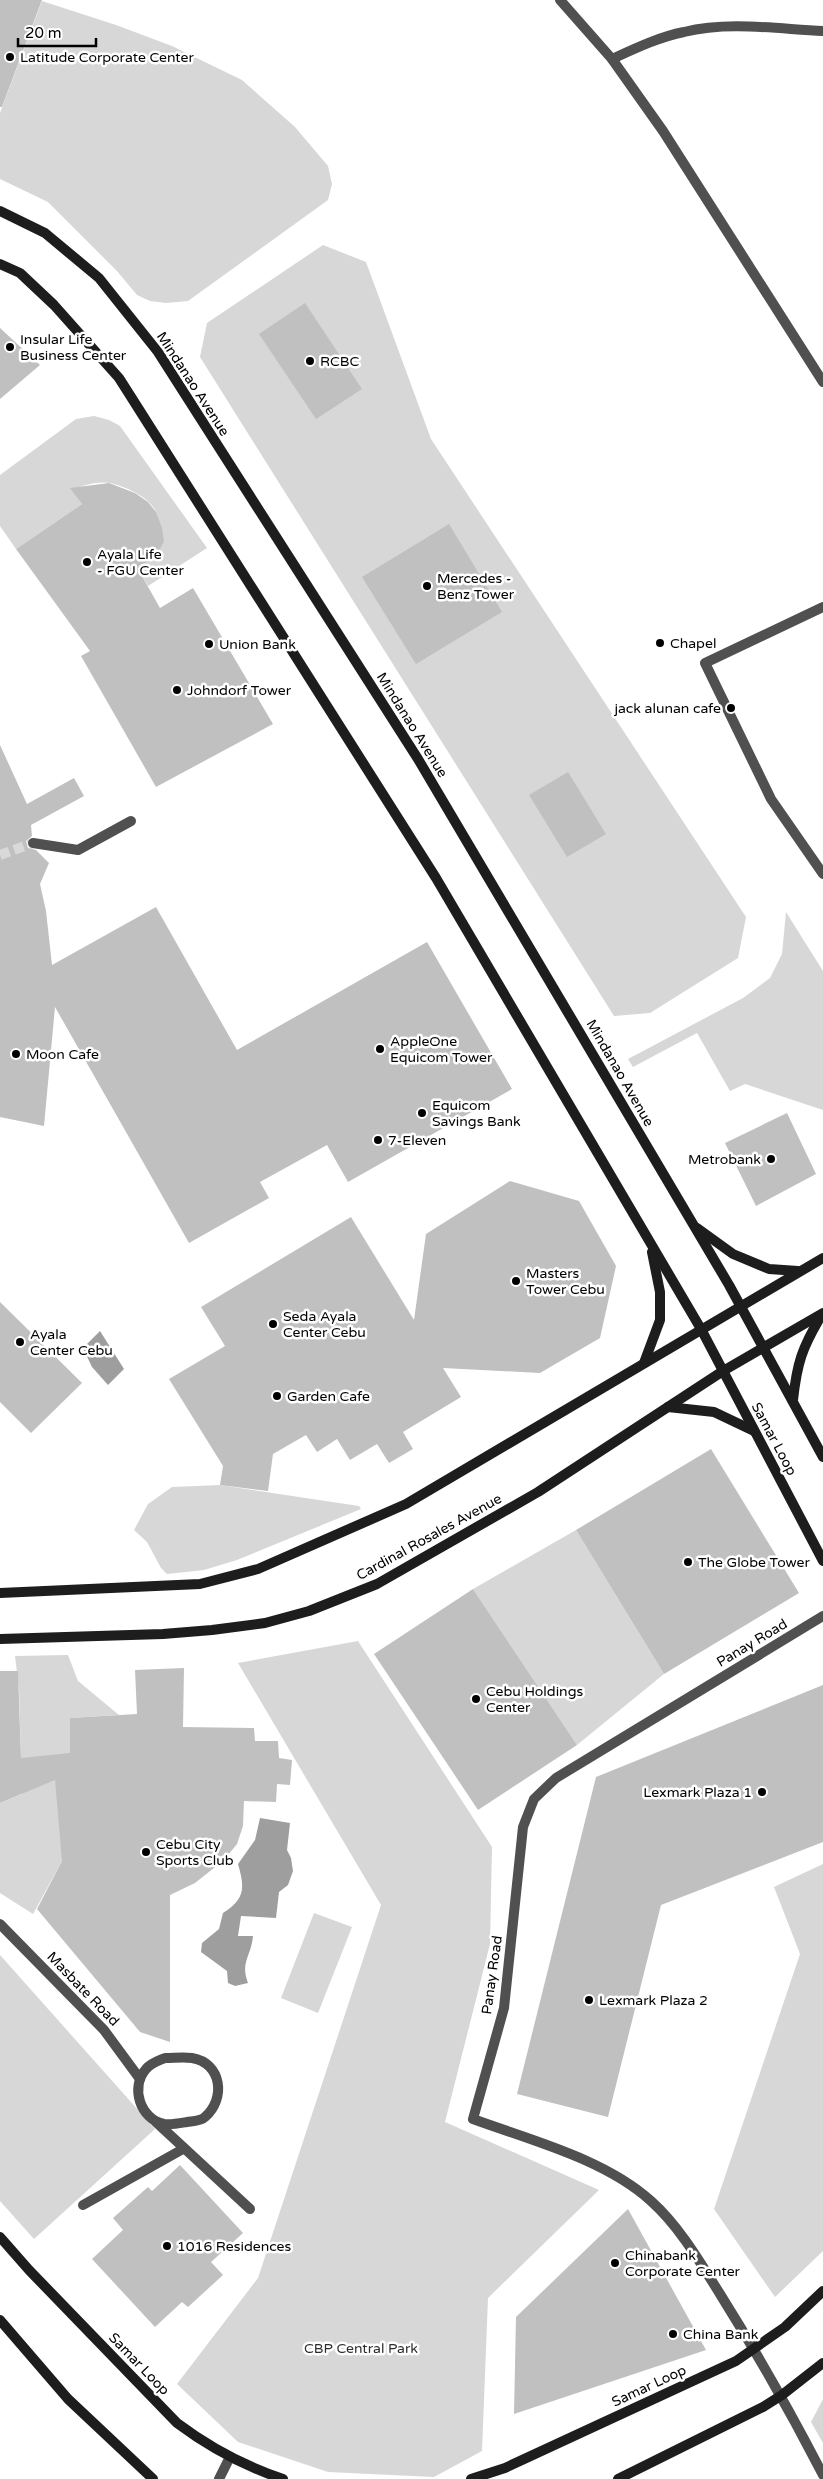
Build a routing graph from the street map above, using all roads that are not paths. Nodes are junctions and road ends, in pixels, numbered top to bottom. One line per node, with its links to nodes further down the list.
1 (560, 0): 3 (street)
2 (823, 31): 3 (street)
3 (612, 59): 6 (street)
4 (0, 211): 11 (street, Mindanao Avenue)
5 (0, 264): 12 (street)
6 (823, 382)
7 (823, 607): 10 (street)
8 (131, 821): 9 (street)
9 (33, 843)
10 (823, 874)
11 (694, 1226): 14 (street); 15 (street, Mindanao Avenue)
12 (650, 1244): 17 (street); 19 (street)
13 (823, 1258): 14 (street)
14 (799, 1271): 15 (street)
15 (740, 1305): 17 (street); 18 (street)
16 (822, 1314): 18 (street, Cardinal Rosales Avenue); 21 (street)
17 (701, 1329): 19 (street); 20 (street, Samar Loop)
18 (765, 1348): 20 (street, Cardinal Rosales Avenue); 21 (street)
19 (644, 1364): 26 (street)
20 (723, 1371): 22 (street, Cardinal Rosales Avenue); 23 (street, Samar Loop)
21 (793, 1401): 24 (street)
22 (668, 1407): 23 (street); 28 (street, Cardinal Rosales Avenue)
23 (755, 1432): 25 (street, Samar Loop)
24 (823, 1457)
25 (823, 1561)
26 (0, 1593)
27 (823, 1616): 38 (street, Panay Road)
28 (0, 1639)
29 (0, 1924): 30 (street, Masbate Road)
30 (140, 2079): 31 (street); 31 (street)
31 (154, 2119): 32 (street)
32 (183, 2149): 33 (street); 34 (street)
33 (84, 2205)
34 (250, 2209)
35 (0, 2237): 41 (street, Samar Loop)
36 (823, 2291): 38 (street, Samar Loop)
37 (0, 2320): 43 (street)
38 (755, 2350): 40 (street); 46 (street, Samar Loop)
39 (823, 2363): 40 (street)
40 (782, 2395): 42 (street); 47 (street)
41 (230, 2457): 44 (street); 45 (street, Samar Loop)
42 (823, 2475)
43 (153, 2479)
44 (219, 2479)
45 (282, 2479)
46 (471, 2479)
47 (618, 2479)

